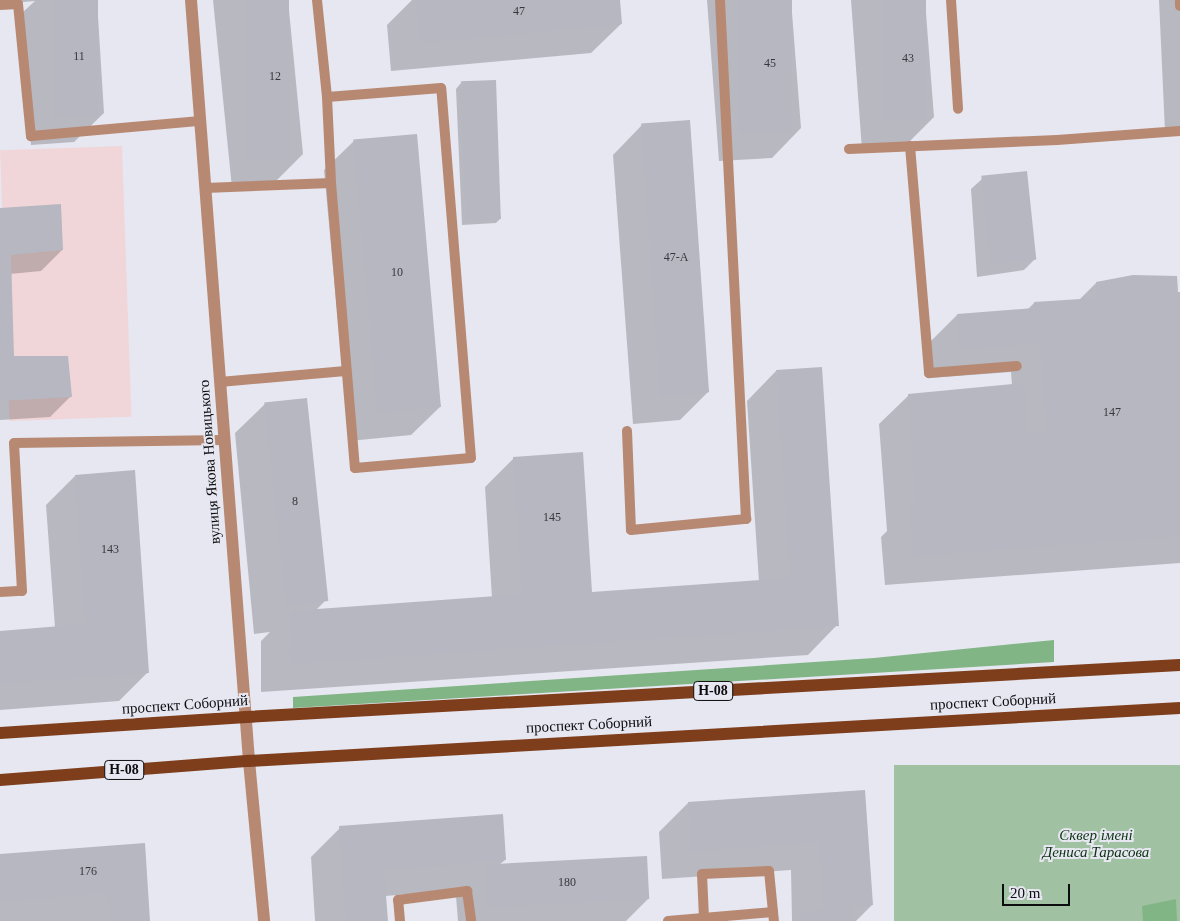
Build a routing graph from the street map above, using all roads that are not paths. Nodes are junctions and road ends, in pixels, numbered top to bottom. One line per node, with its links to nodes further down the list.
1 (191, 0): 10 (street, вулиця Якова Новицького)
2 (316, 0): 8 (lane)
3 (720, 0): 19 (lane)
4 (951, 0): 9 (lane)
5 (1180, 0): 7 (lane)
6 (0, 5): 10 (lane)
7 (1180, 6)
8 (327, 97): 14 (lane); 17 (lane)
9 (958, 109)
10 (200, 121): 15 (street, вулиця Якова Новицького)
11 (1180, 131): 12 (lane)
12 (910, 146): 13 (lane); 16 (lane)
13 (849, 149)
14 (331, 183): 15 (lane); 17 (lane)
15 (205, 188): 18 (street, вулиця Якова Новицького)
16 (1017, 366)
17 (346, 371): 18 (lane)
18 (220, 382): 20 (street, вулиця Якова Новицького)
19 (627, 430)
20 (224, 440): 21 (lane); 24 (street, вулиця Якова Новицького)
21 (0, 592)
22 (1180, 665): 24 (main road, проспект Соборний / Н-08)
23 (1180, 708): 26 (main road, проспект Соборний / Н-08)
24 (246, 717): 25 (main road, проспект Соборний / Н-08); 26 (street, вулиця Якова Новицького)
25 (0, 733)
26 (248, 761): 27 (main road, проспект Соборний / Н-08); 30 (street, вулиця Якова Новицького)
27 (0, 780)
28 (774, 916): 29 (lane); 29 (lane)
29 (704, 918): 33 (lane)
30 (264, 921)
31 (400, 921): 32 (lane)
32 (471, 921)
33 (668, 921)

